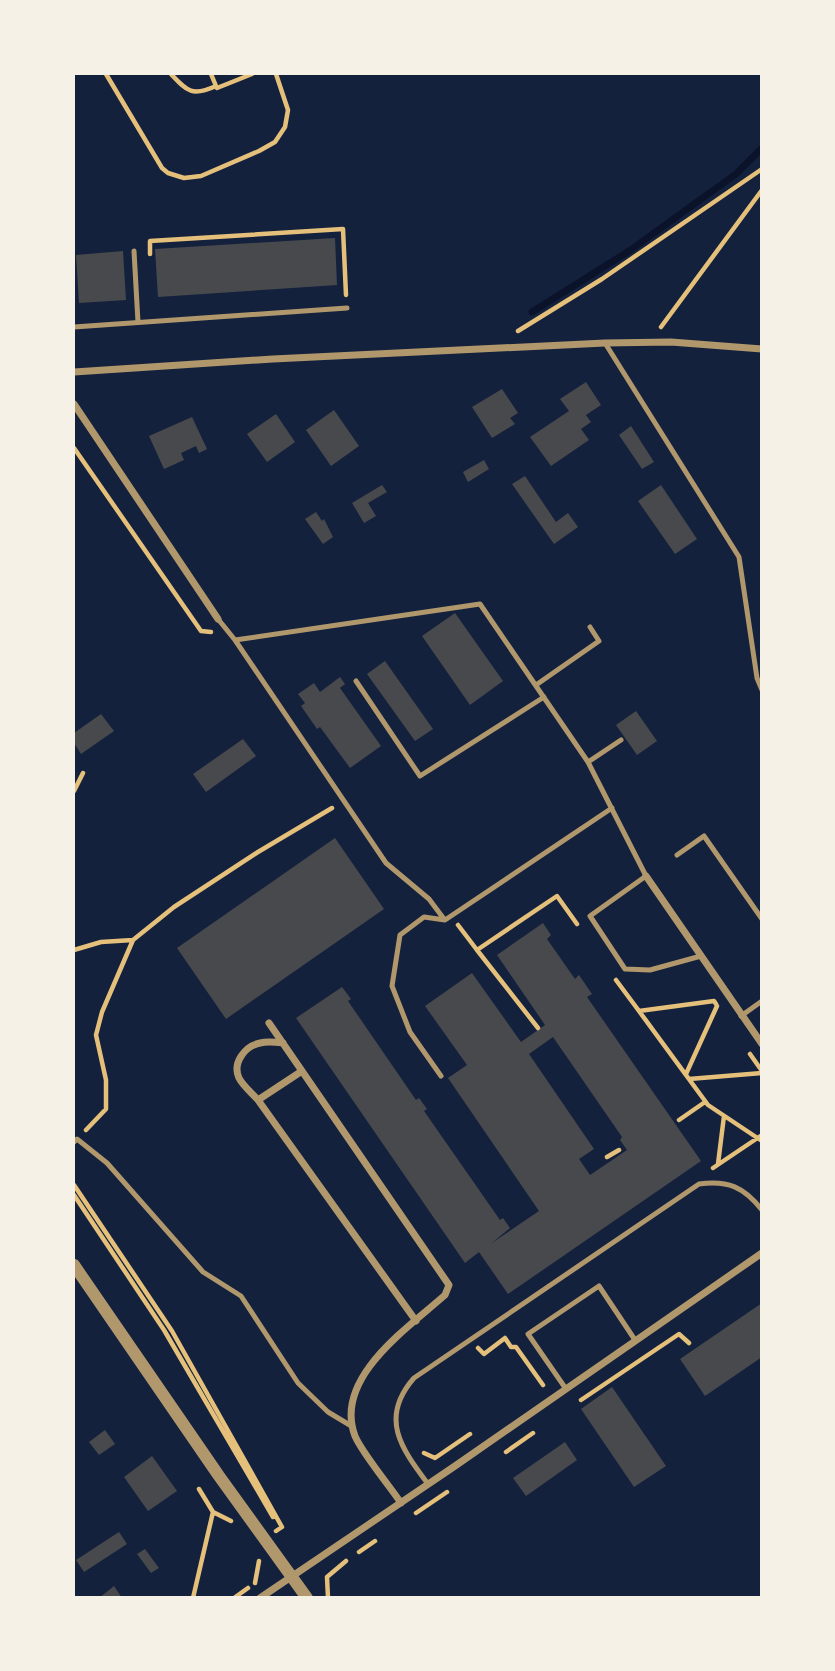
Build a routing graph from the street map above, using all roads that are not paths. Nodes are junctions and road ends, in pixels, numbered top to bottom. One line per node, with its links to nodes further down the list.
1 (134, 251): 3 (lane)
2 (347, 307): 3 (lane)
3 (138, 323): 4 (lane)
4 (74, 327)
5 (605, 343): 6 (street); 7 (street); 14 (lane)
6 (761, 349)
7 (74, 372)
8 (74, 404): 9 (street)
9 (218, 619): 11 (lane)
10 (590, 627): 13 (lane)
11 (235, 639): 13 (lane); 22 (lane)
12 (356, 681): 15 (lane)
13 (536, 685): 15 (lane)
14 (761, 690)
15 (544, 697): 17 (lane)
16 (621, 740): 17 (lane)
17 (588, 762): 18 (lane)
18 (612, 808): 20 (lane); 22 (lane)
19 (677, 855): 21 (lane)
20 (646, 876): 23 (street); 23 (lane)
21 (761, 916)
22 (445, 920): 30 (lane)
23 (701, 956): 25 (street)
24 (761, 1001): 25 (lane)
25 (741, 1016): 28 (street)
26 (269, 1023): 27 (street)
27 (283, 1043): 29 (street); 31 (street)
28 (761, 1044)
29 (302, 1071): 31 (street); 36 (street)
30 (442, 1076)
31 (258, 1100): 36 (street)
32 (75, 1141): 39 (lane)
33 (761, 1210): 40 (lane)
34 (761, 1253): 37 (street)
35 (74, 1265): 42 (street)
36 (416, 1321): 39 (street)
37 (635, 1340): 38 (street); 38 (lane)
38 (566, 1389): 40 (street)
39 (353, 1427): 41 (street)
40 (428, 1484): 41 (street)
41 (401, 1503): 42 (street)
42 (291, 1576): 43 (street); 44 (street)
43 (260, 1598)
44 (307, 1598)

